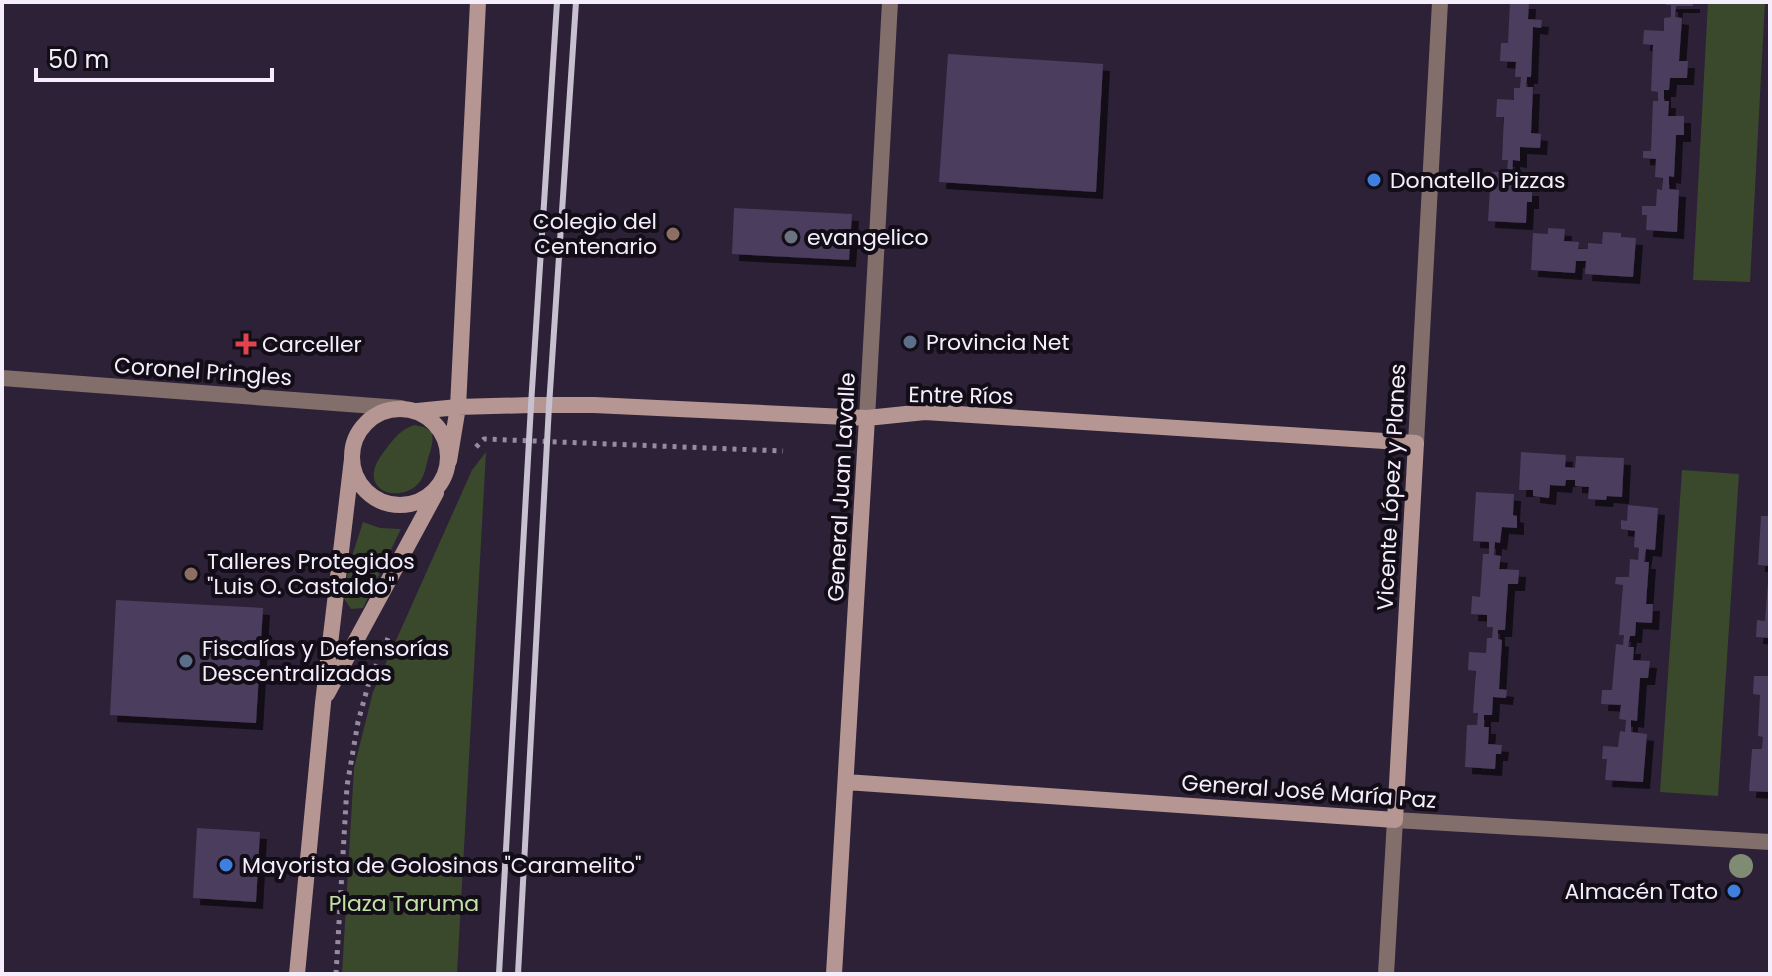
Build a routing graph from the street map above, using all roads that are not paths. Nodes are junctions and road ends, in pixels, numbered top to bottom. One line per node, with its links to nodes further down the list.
1 (478, 2): 5 (main road)
2 (890, 2): 7 (street, General Juan Lavalle)
3 (1440, 2): 8 (street, Vicente López y Planes)
4 (2, 378): 6 (street, Coronel Pringles)
5 (458, 407): 6 (main road, Coronel Pringles); 7 (main road, Entre Ríos); 10 (main road)
6 (409, 410): 9 (main road); 10 (main road)
7 (867, 418): 8 (main road, Entre Ríos); 12 (main road, General Juan Lavalle)
8 (1416, 443): 13 (main road, Vicente López y Planes)
9 (352, 459): 10 (main road); 11 (main road)
10 (447, 469): 11 (main road)
11 (323, 703): 15 (main road)
12 (846, 782): 13 (main road, General José María Paz); 16 (main road, General Juan Lavalle)
13 (1395, 820): 14 (street, General José María Paz); 17 (street, Vicente López y Planes)
14 (1770, 842)
15 (297, 974)
16 (834, 974)
17 (1386, 974)

